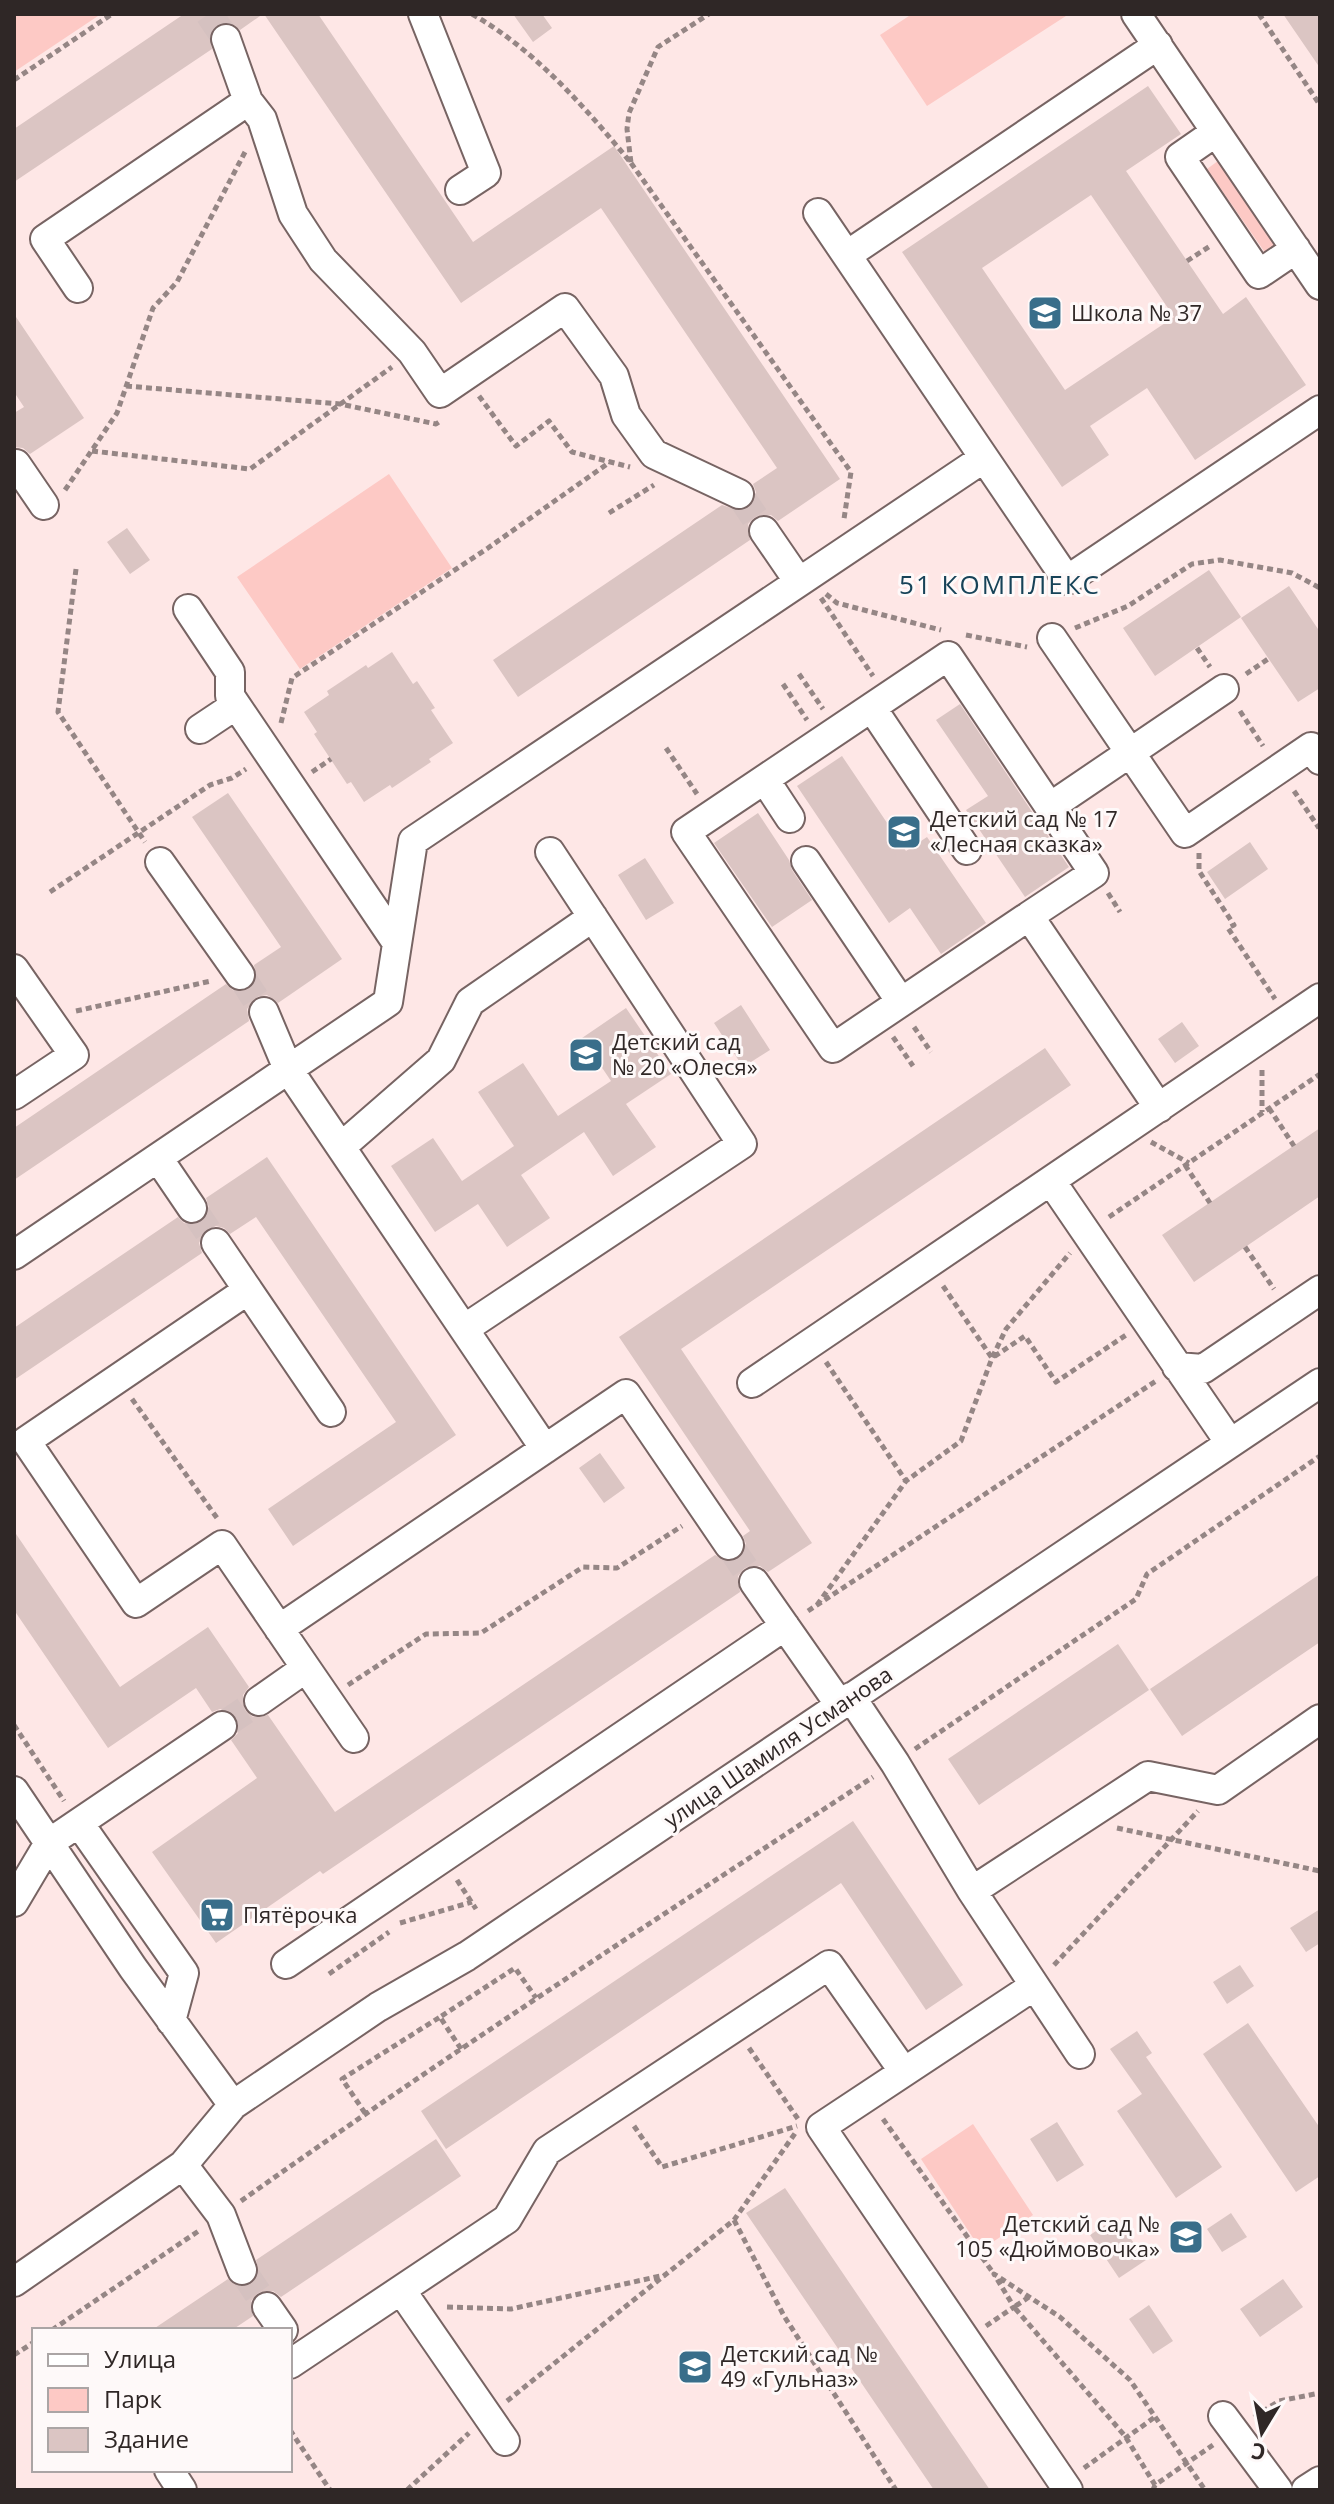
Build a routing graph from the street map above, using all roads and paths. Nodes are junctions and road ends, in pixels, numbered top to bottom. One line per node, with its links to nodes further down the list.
1 (112, 14): 9 (path)
2 (423, 14): 14 (street)
3 (472, 14): 13 (path)
4 (709, 14): 13 (path)
5 (1136, 14): 8 (street)
6 (1259, 14): 10 (path)
7 (226, 39): 11 (street)
8 (1158, 45): 12 (street); 17 (street)
9 (14, 80)
10 (1320, 105)
11 (255, 110): 19 (street); 20 (street); 21 (path)
12 (1216, 132): 16 (street); 16 (street)
13 (631, 163): 35 (path)
14 (460, 190)
15 (818, 213): 17 (street)
16 (1296, 249): 18 (street)
17 (847, 255): 26 (street)
18 (1320, 285)
19 (78, 288)
20 (412, 352): 22 (path); 29 (street)
21 (126, 386): 22 (path); 25 (path)
22 (340, 404): 25 (path)
23 (485, 405): 27 (path)
24 (1320, 410): 26 (street)
25 (91, 451): 32 (path)
26 (984, 458): 35 (street)
27 (610, 462): 30 (path); 49 (path)
28 (16, 464): 32 (street)
29 (682, 467): 31 (street); 33 (path)
30 (638, 470)
31 (739, 494)
32 (54, 499)
33 (609, 513)
34 (764, 531): 37 (street)
35 (838, 556): 37 (street)
36 (76, 569): 57 (path)
37 (803, 580): 43 (path); 66 (street)
38 (188, 609): 44 (street)
39 (1052, 638): 48 (street)
40 (799, 674): 46 (path)
41 (783, 684): 46 (path)
42 (1224, 689): 48 (street)
43 (880, 702): 46 (street); 53 (street); 59 (street)
44 (236, 705): 45 (street); 49 (street)
45 (200, 729)
46 (830, 736): 52 (street)
47 (666, 748): 54 (path)
48 (1130, 752): 53 (street); 58 (street)
49 (269, 753): 57 (path); 66 (street)
50 (1320, 760): 51 (street)
51 (1279, 769): 56 (path); 58 (street)
52 (765, 780): 54 (street); 55 (street)
53 (1050, 807): 64 (street)
54 (711, 816): 70 (street)
55 (790, 818)
56 (1319, 828)
57 (139, 833): 62 (path); 63 (path)
58 (1185, 833): 71 (path)
59 (967, 850)
60 (550, 852): 65 (street)
61 (806, 861): 70 (street)
62 (160, 862): 68 (street)
63 (50, 892)
64 (1029, 916): 70 (street); 78 (street)
65 (593, 917): 83 (street); 98 (street)
66 (397, 943): 75 (street)
67 (14, 969): 73 (street)
68 (240, 975): 73 (path)
69 (1320, 998): 74 (street)
70 (901, 1002)
71 (1277, 1002)
72 (264, 1012): 75 (street)
73 (48, 1017): 77 (street)
74 (1261, 1038): 78 (street); 80 (path)
75 (288, 1069): 83 (street); 84 (street)
76 (1320, 1074): 79 (path)
77 (14, 1095)
78 (1159, 1108): 81 (street)
79 (1269, 1108): 80 (path); 82 (path)
80 (1262, 1113): 85 (path)
81 (1127, 1129): 85 (path); 86 (street)
82 (1294, 1146)
83 (341, 1147): 98 (street)
84 (158, 1158): 88 (street); 92 (street)
85 (1187, 1164): 87 (path); 89 (path)
86 (1051, 1181): 89 (street); 93 (street)
87 (1210, 1203)
88 (192, 1208)
89 (1087, 1233): 97 (street); 100 (path)
90 (216, 1243): 94 (street)
91 (1245, 1247): 96 (path)
92 (14, 1255)
93 (928, 1264): 99 (street); 100 (path)
94 (248, 1290): 102 (street); 105 (street)
95 (1320, 1290): 96 (street)
96 (1289, 1311): 101 (street)
97 (1146, 1321): 100 (path); 101 (street)
98 (464, 1329): 107 (street)
99 (812, 1343): 103 (street); 109 (path)
100 (992, 1358): 109 (path)
101 (1177, 1367): 106 (street); 114 (path)
102 (117, 1379): 111 (path); 111 (street)
103 (752, 1383)
104 (1318, 1388): 106 (street, улица Шамиля Усманова)
105 (331, 1412)
106 (1230, 1443): 120 (street, улица Шамиля Усманова)
107 (545, 1449): 110 (street); 116 (street)
108 (1320, 1456): 125 (path)
109 (906, 1481): 114 (path)
110 (706, 1511): 112 (street); 118 (path)
111 (222, 1545): 116 (street)
112 (729, 1545)
113 (754, 1582): 115 (street)
114 (817, 1605): 115 (path)
115 (785, 1626): 120 (street); 132 (street)
116 (279, 1629): 117 (street)
117 (306, 1668): 118 (street); 119 (street)
118 (327, 1699): 124 (street)
119 (259, 1701)
120 (846, 1701): 125 (street); 150 (street, улица Шамиля Усманова)
121 (1320, 1719): 126 (street)
122 (14, 1725): 129 (path)
123 (222, 1726): 129 (street)
124 (354, 1738)
125 (895, 1763): 134 (street); 141 (path)
126 (1218, 1790): 128 (street); 130 (path)
127 (14, 1791): 131 (street)
128 (1080, 1821): 130 (path); 134 (street)
129 (79, 1823): 131 (street); 143 (street)
130 (1171, 1840): 133 (path); 140 (path)
131 (49, 1843): 135 (street); 143 (street)
132 (443, 1860): 136 (path); 138 (street)
133 (1320, 1871)
134 (972, 1891): 140 (street)
135 (14, 1902)
136 (472, 1902): 137 (path); 139 (path)
137 (476, 1909)
138 (286, 1964)
139 (329, 1974)
140 (1034, 1986): 146 (street); 147 (street)
141 (536, 1998): 142 (path); 145 (path)
142 (440, 2017): 145 (path); 151 (path)
143 (171, 2021): 150 (street)
144 (735, 2027): 147 (street); 149 (street); 152 (path)
145 (461, 2049): 151 (path)
146 (1080, 2054)
147 (904, 2072): 148 (street)
148 (867, 2097): 158 (path); 164 (street)
149 (619, 2103): 152 (path); 161 (street)
150 (233, 2105): 153 (street, улица Шамиля Усманова)
151 (365, 2113): 154 (path)
152 (802, 2125): 155 (path)
153 (183, 2165): 154 (street); 159 (street, улица Шамиля Усманова)
154 (221, 2215): 156 (street); 163 (path)
155 (734, 2220): 157 (path); 181 (path)
156 (242, 2270)
157 (666, 2274): 161 (path); 168 (path)
158 (994, 2274): 160 (path); 162 (path)
159 (14, 2282)
160 (1029, 2297): 162 (path); 170 (path)
161 (406, 2298): 166 (street); 168 (street)
162 (1014, 2307): 164 (path); 172 (path)
163 (55, 2328)
164 (966, 2339): 177 (street)
165 (32, 2343): 167 (path)
166 (293, 2354)
167 (14, 2355)
168 (488, 2416): 173 (street); 180 (path)
169 (1223, 2416): 183 (street)
170 (1155, 2417): 172 (path); 182 (path)
171 (292, 2433): 179 (path)
172 (1125, 2436): 176 (path); 177 (path)
173 (505, 2441)
174 (170, 2472): 178 (street)
175 (1320, 2481): 184 (street)
176 (1155, 2485)
177 (1066, 2487)
178 (182, 2490)
179 (330, 2490)
180 (407, 2490)
181 (896, 2490)
182 (1205, 2490)
183 (1278, 2490)
184 (1306, 2490)

